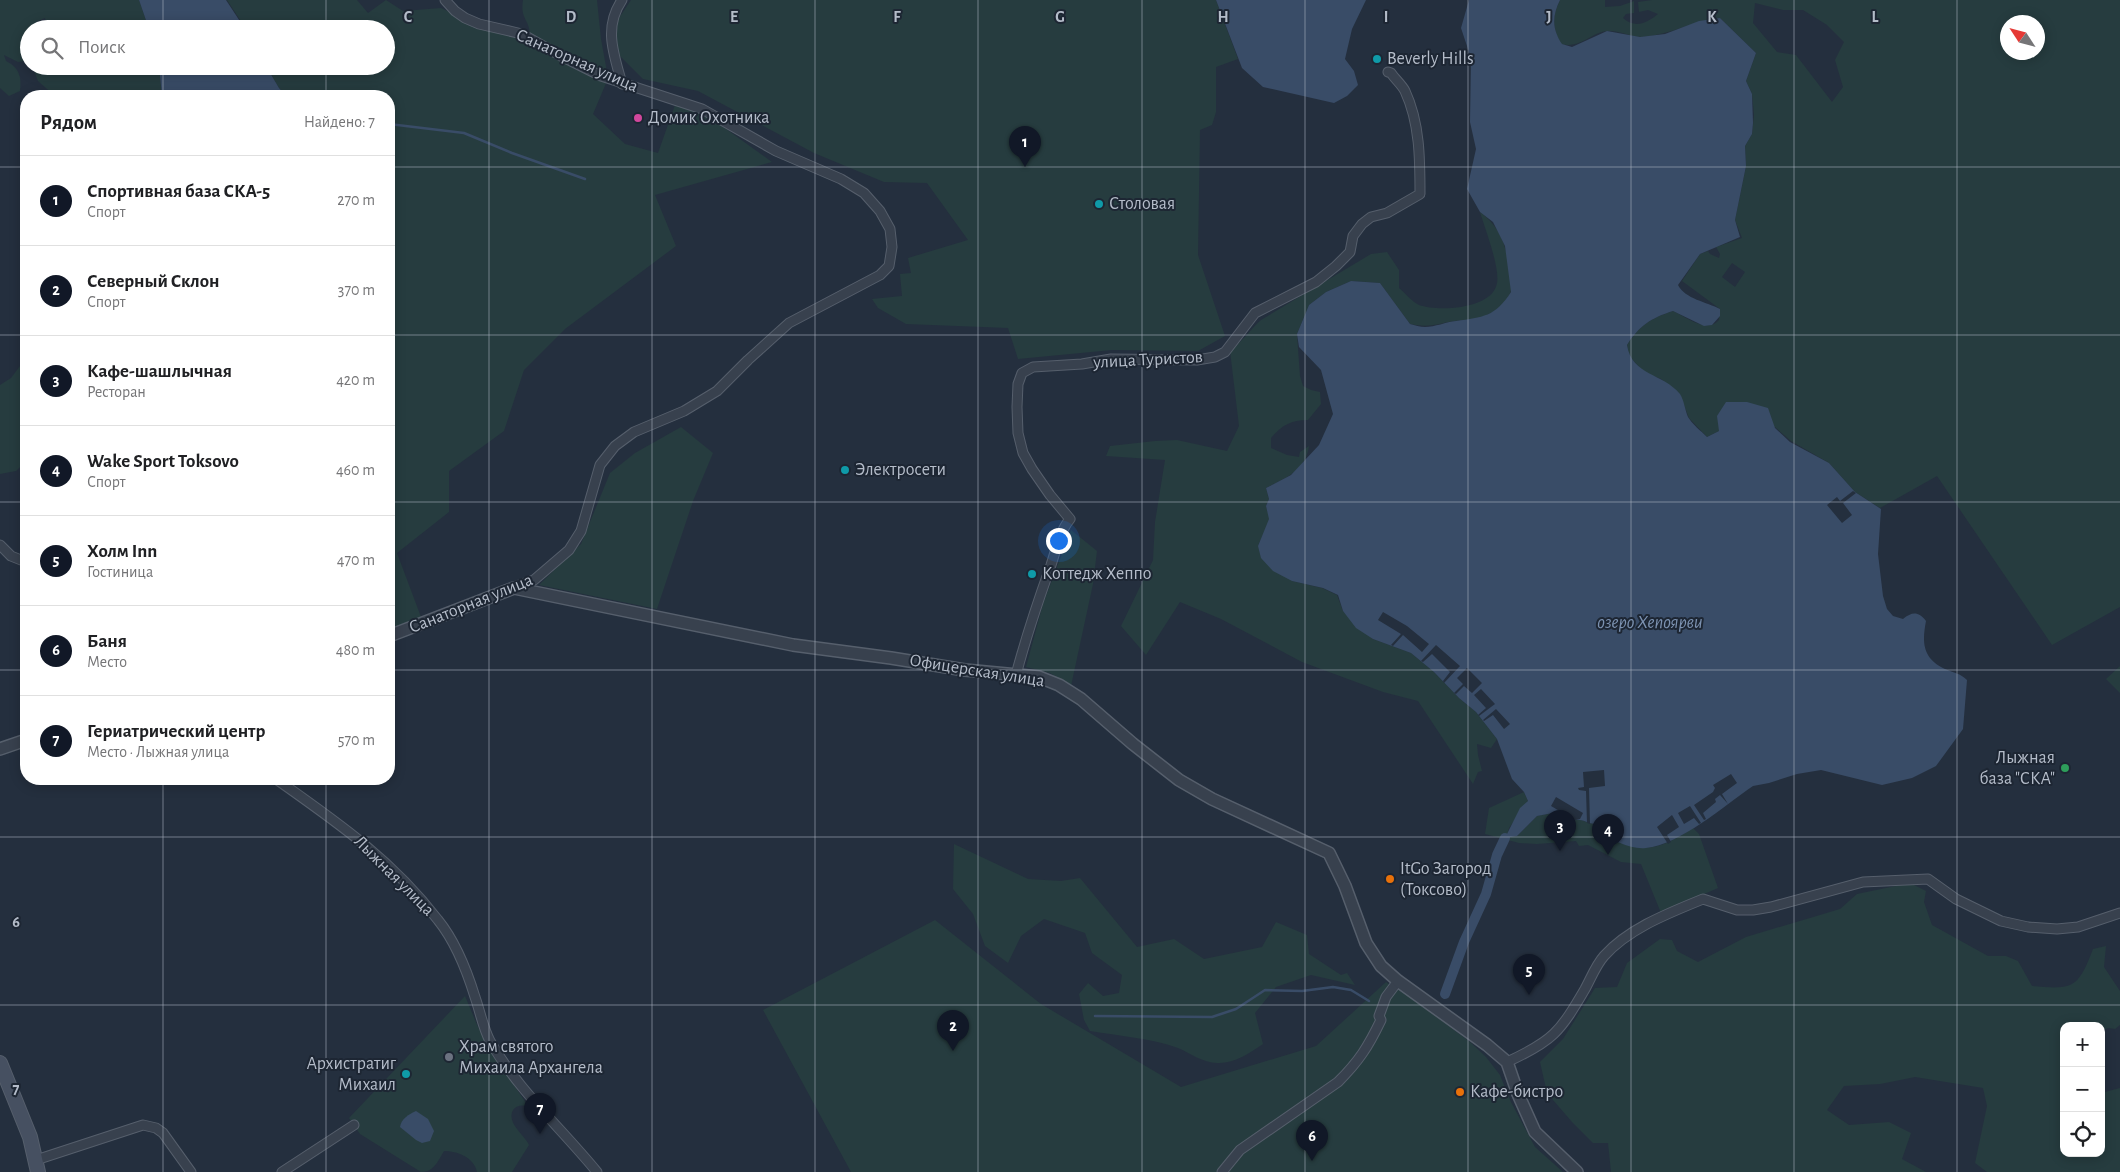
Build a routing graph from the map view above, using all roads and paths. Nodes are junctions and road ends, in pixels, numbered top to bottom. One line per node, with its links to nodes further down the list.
1 (445, 0): 4 (street, Санаторная улица)
2 (622, 0): 4 (street)
3 (1388, 72): 9 (street, улица Туристов)
4 (622, 84): 7 (street, Санаторная улица)
5 (0, 545): 6 (street)
6 (20, 560)
7 (514, 588): 8 (street, Санаторная улица); 9 (street, Офицерская улица)
8 (395, 634)
9 (1016, 675): 14 (street, Офицерская улица)
10 (20, 742): 11 (street)
11 (0, 749)
12 (284, 785): 22 (street, Лыжная улица)
13 (2120, 913): 15 (street)
14 (1401, 983): 15 (street, Офицерская улица); 23 (street)
15 (1507, 1062): 24 (street)
16 (0, 1063): 17 (main road)
17 (4, 1082): 19 (main road)
18 (354, 1125): 21 (street)
19 (37, 1166): 20 (street)
20 (191, 1172)
21 (282, 1172)
22 (597, 1172)
23 (1222, 1172)
24 (1577, 1172)

